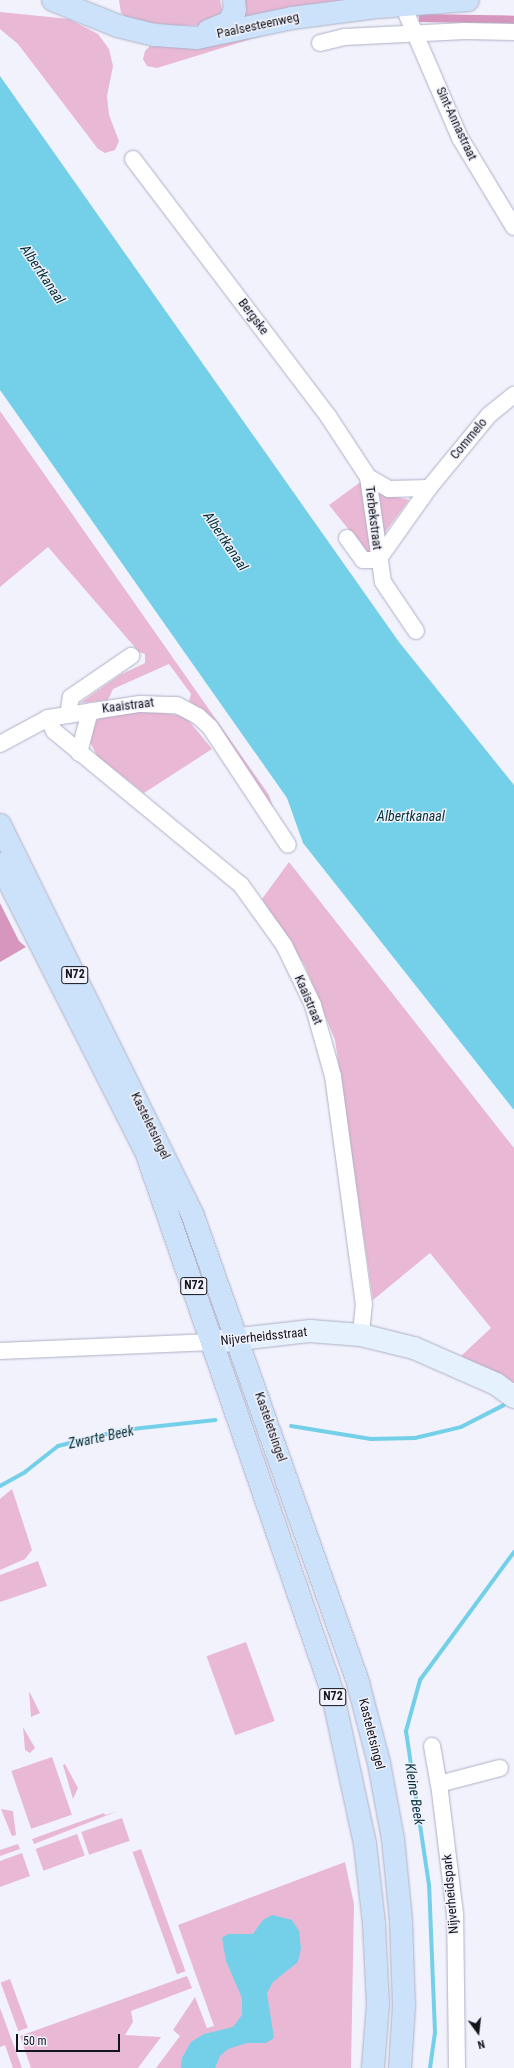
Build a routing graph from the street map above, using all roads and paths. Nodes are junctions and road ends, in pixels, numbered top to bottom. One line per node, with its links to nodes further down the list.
1 (52, 0): 6 (main road, Paalsesteenweg)
2 (102, 0): 6 (main road)
3 (234, 0): 9 (main road)
4 (468, 0): 9 (main road, Paalsesteenweg)
5 (407, 16): 8 (street, Sint-Annastraat)
6 (105, 22): 9 (main road, Paalsesteenweg)
7 (514, 32): 8 (street)
8 (415, 34): 10 (street); 12 (street, Sint-Annastraat)
9 (197, 38)
10 (320, 43)
11 (134, 159): 14 (street, Bergske)
12 (514, 227)
13 (514, 395): 15 (street, Commelo)
14 (368, 477): 15 (street); 17 (street, Terbekstraat)
15 (430, 488): 17 (street, Commelo)
16 (347, 538): 17 (street, Terbekstraat)
17 (378, 560): 18 (street, Terbekstraat)
18 (416, 631)
19 (131, 656): 21 (street)
20 (90, 711): 21 (street, Kaaistraat); 24 (street, Kaaistraat); 26 (street, Kaaistraat)
21 (68, 715): 22 (street, Kaaistraat)
22 (48, 718): 23 (street, Kaaistraat); 24 (street, Kaaistraat)
23 (0, 744)
24 (79, 753): 28 (street, Kaaistraat)
25 (0, 825): 29 (main road, Kasteletsingel / N72)
26 (288, 845)
27 (0, 864): 30 (main road, Kasteletsingel / N72)
28 (361, 1335): 29 (street, Nijverheidsstraat); 32 (street, Nijverheidsstraat)
29 (237, 1338): 30 (street, Nijverheidsstraat); 37 (main road, Kasteletsingel / N72)
30 (213, 1342): 31 (street, Nijverheidsstraat); 36 (main road, Kasteletsingel / N72)
31 (0, 1350)
32 (514, 1397)
33 (432, 1746): 35 (street, Nijverheidspark)
34 (500, 1768): 35 (street)
35 (439, 1784): 38 (street, Nijverheidspark)
36 (373, 2068)
37 (400, 2068)
38 (457, 2068)

